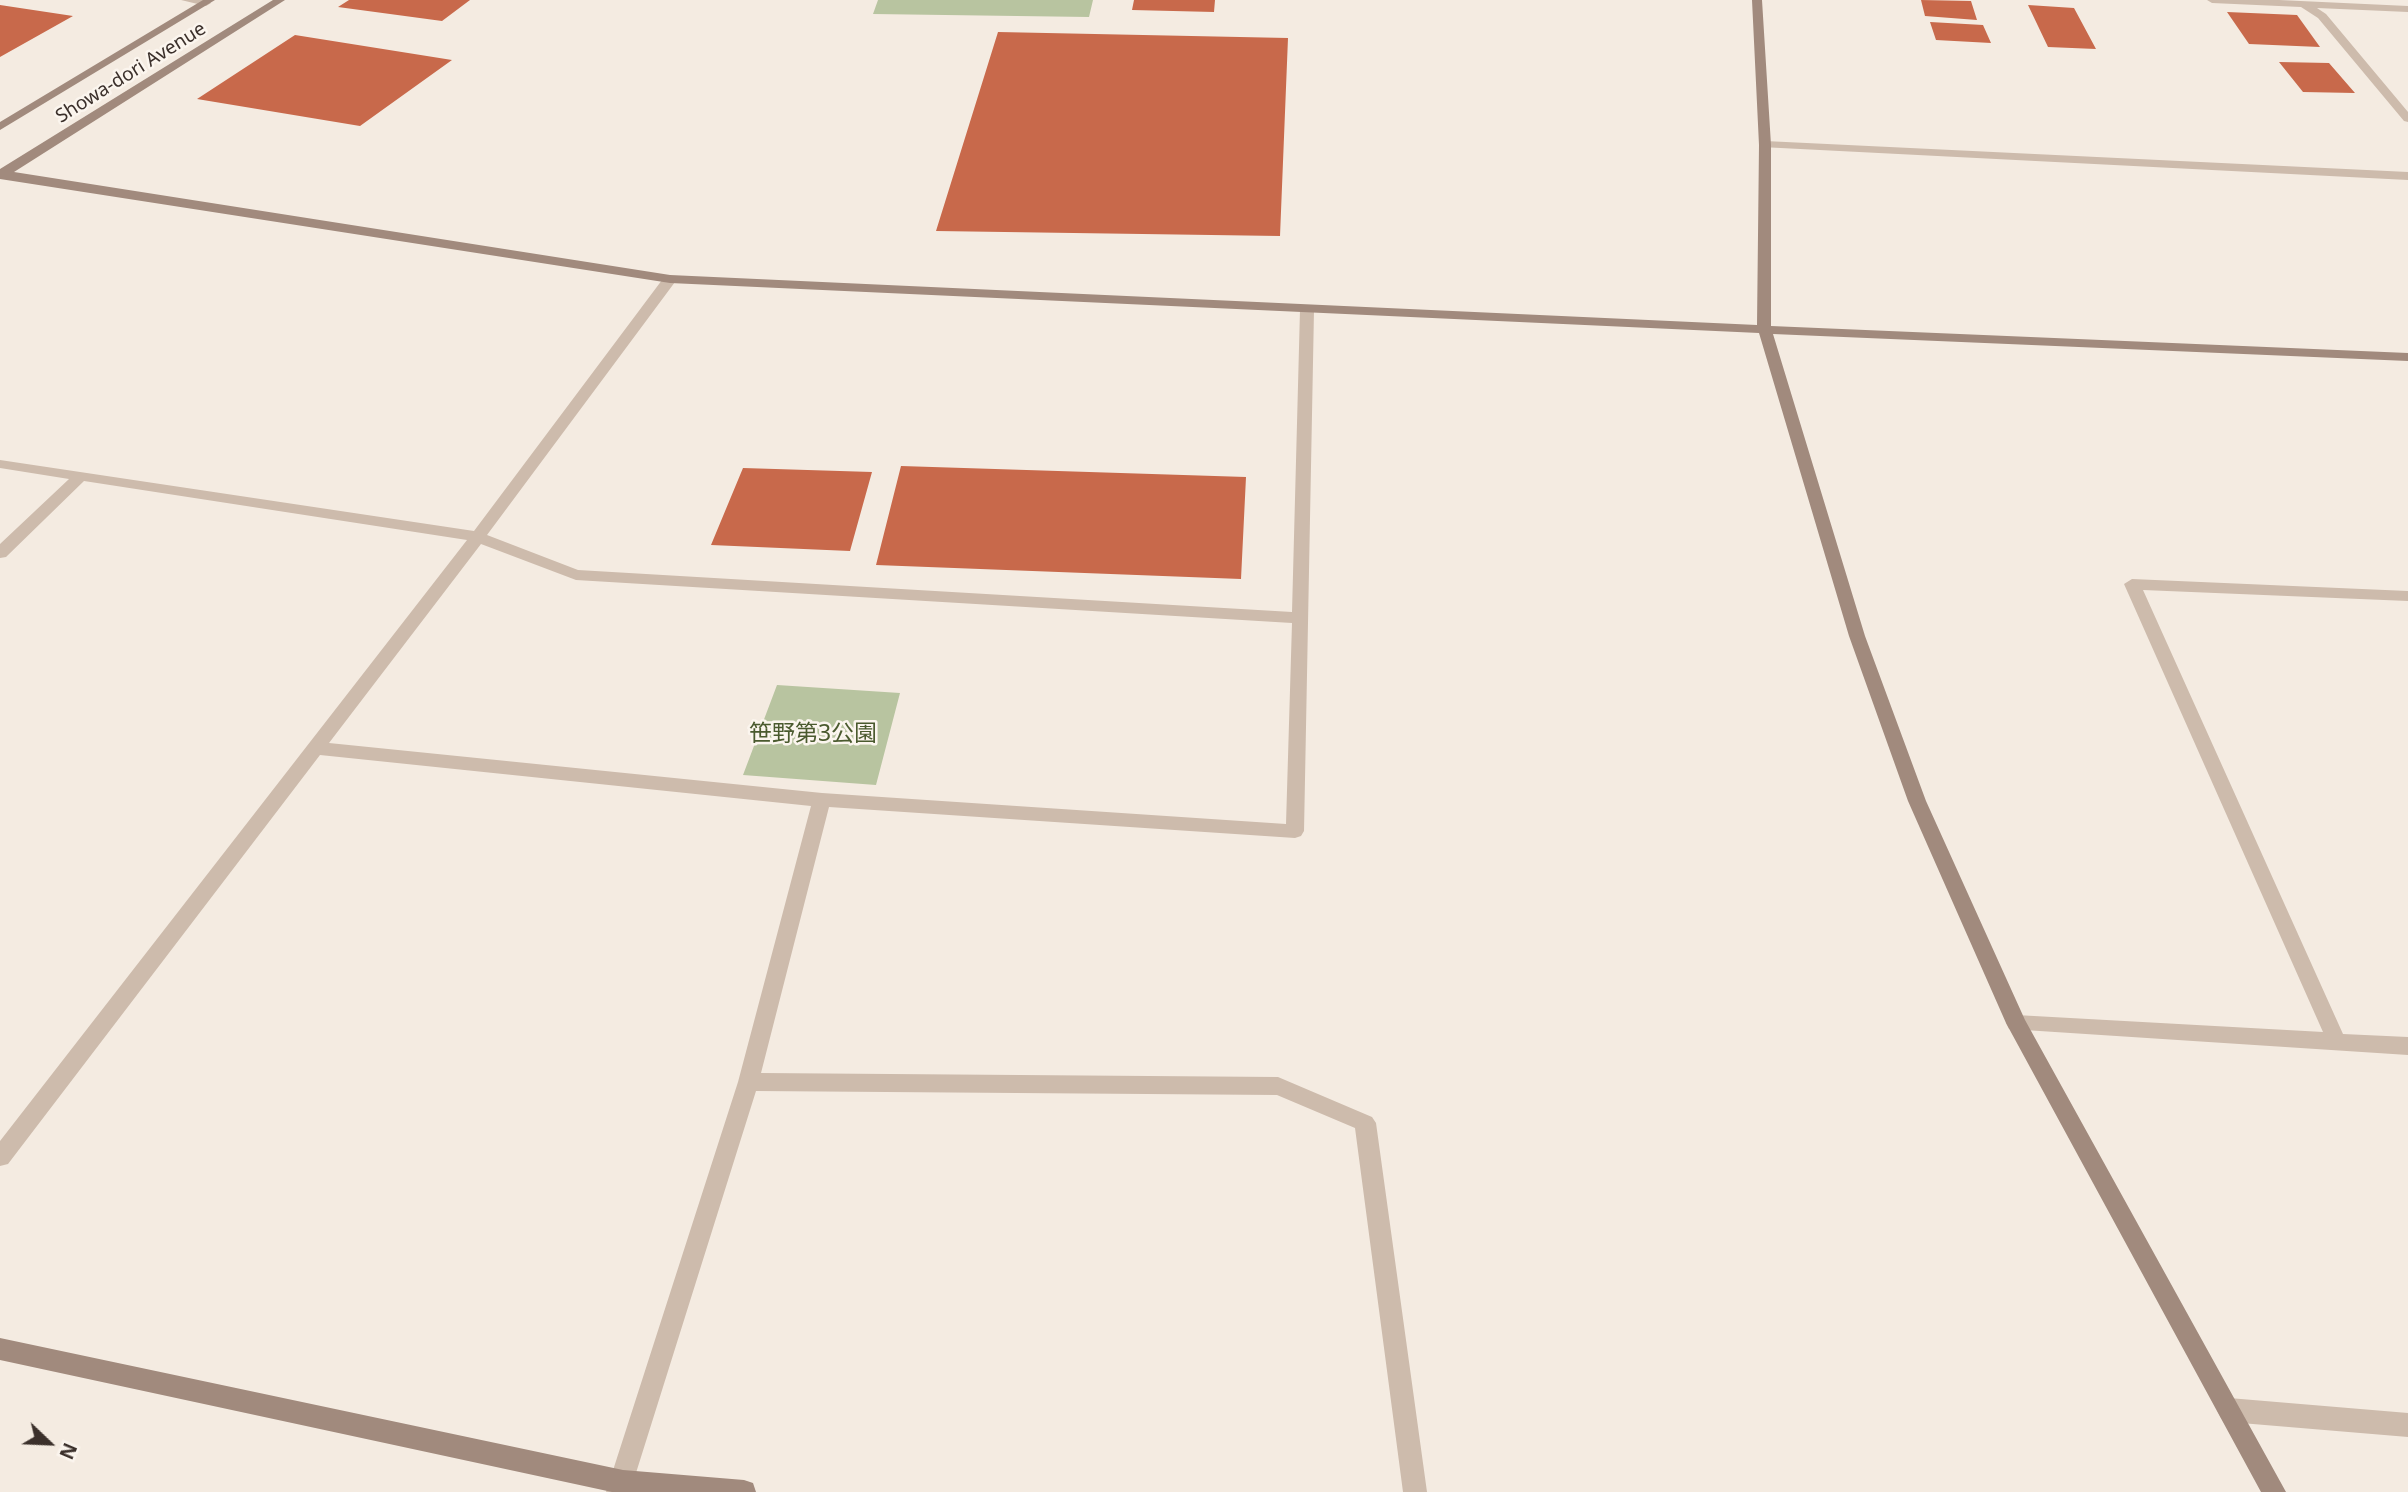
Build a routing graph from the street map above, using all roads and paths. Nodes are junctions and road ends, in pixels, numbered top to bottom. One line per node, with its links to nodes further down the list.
1 (187, 0): 5 (street)
2 (280, 0): 11 (street, Showa-dori Avenue)
3 (1758, 0): 10 (street)
4 (2212, 0): 6 (street)
5 (208, 1): 9 (street, Showa-dori Avenue)
6 (2300, 2): 7 (street); 8 (street)
7 (2408, 9)
8 (2408, 119)
9 (0, 127)
10 (1765, 145): 12 (street); 15 (street)
11 (1, 174): 13 (street)
12 (2408, 176)
13 (670, 279): 14 (street); 19 (street)
14 (1307, 310): 15 (street); 22 (street)
15 (1764, 328): 16 (street); 25 (street)
16 (2408, 357)
17 (0, 464): 18 (street)
18 (81, 476): 19 (street); 20 (street)
19 (478, 537): 22 (street); 23 (street)
20 (0, 553)
21 (2408, 596): 26 (street)
22 (1299, 618): 24 (street)
23 (314, 748): 24 (street); 29 (street)
24 (822, 800): 28 (street)
25 (2016, 1023): 26 (street); 31 (street)
26 (2337, 1042): 27 (street)
27 (2408, 1046)
28 (748, 1082): 33 (street); 35 (street)
29 (0, 1157)
30 (0, 1349): 33 (street)
31 (2229, 1410): 32 (street); 36 (street)
32 (2408, 1424)
33 (620, 1487): 34 (street)
34 (744, 1492)
35 (1415, 1492)
36 (2274, 1492)

